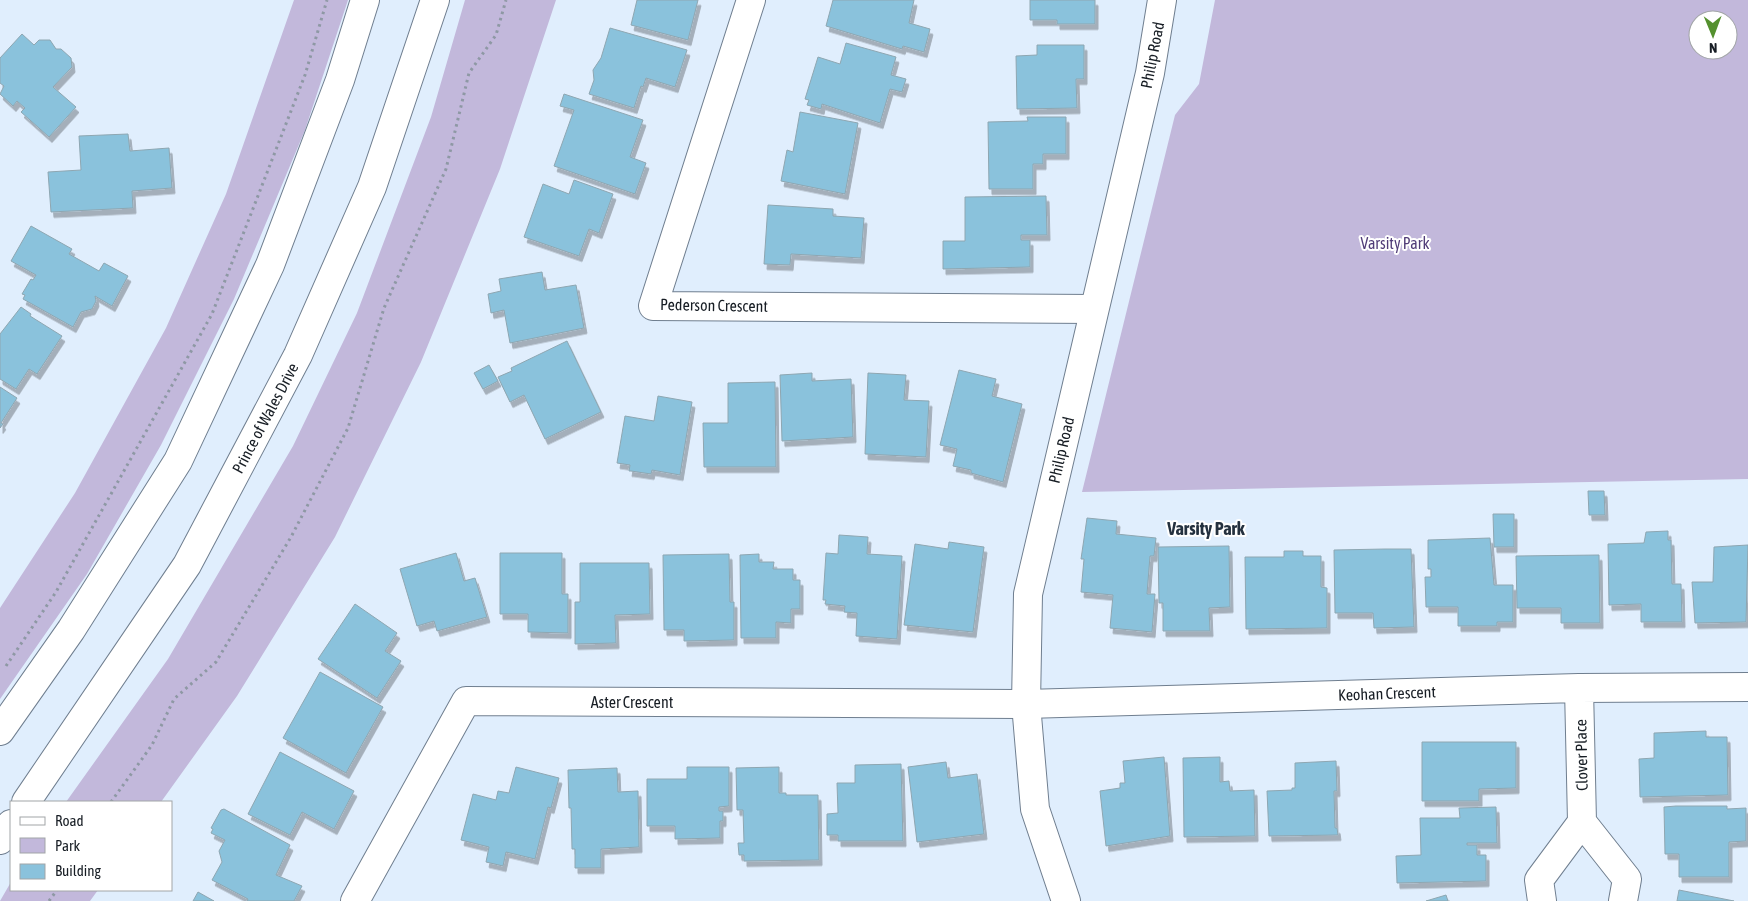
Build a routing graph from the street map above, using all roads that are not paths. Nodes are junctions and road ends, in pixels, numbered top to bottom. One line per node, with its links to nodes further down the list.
1 (365, 0): 9 (street)
2 (435, 0): 10 (street, Prince of Wales Drive)
3 (751, 0): 5 (street, Pederson Crescent)
4 (1162, 0): 5 (street, Philip Road)
5 (1094, 309): 8 (street, Philip Road)
6 (1748, 686): 7 (street, Keohan Crescent)
7 (1579, 688): 8 (street, Keohan Crescent); 11 (street, Clover Place)
8 (1026, 704): 14 (street, Aster Crescent); 15 (street, Philip Road)
9 (0, 731)
10 (27, 801)
11 (1582, 822): 16 (street); 17 (street)
12 (10, 825): 13 (street)
13 (0, 840)
14 (355, 901)
15 (1066, 901)
16 (1542, 901)
17 (1622, 901)

